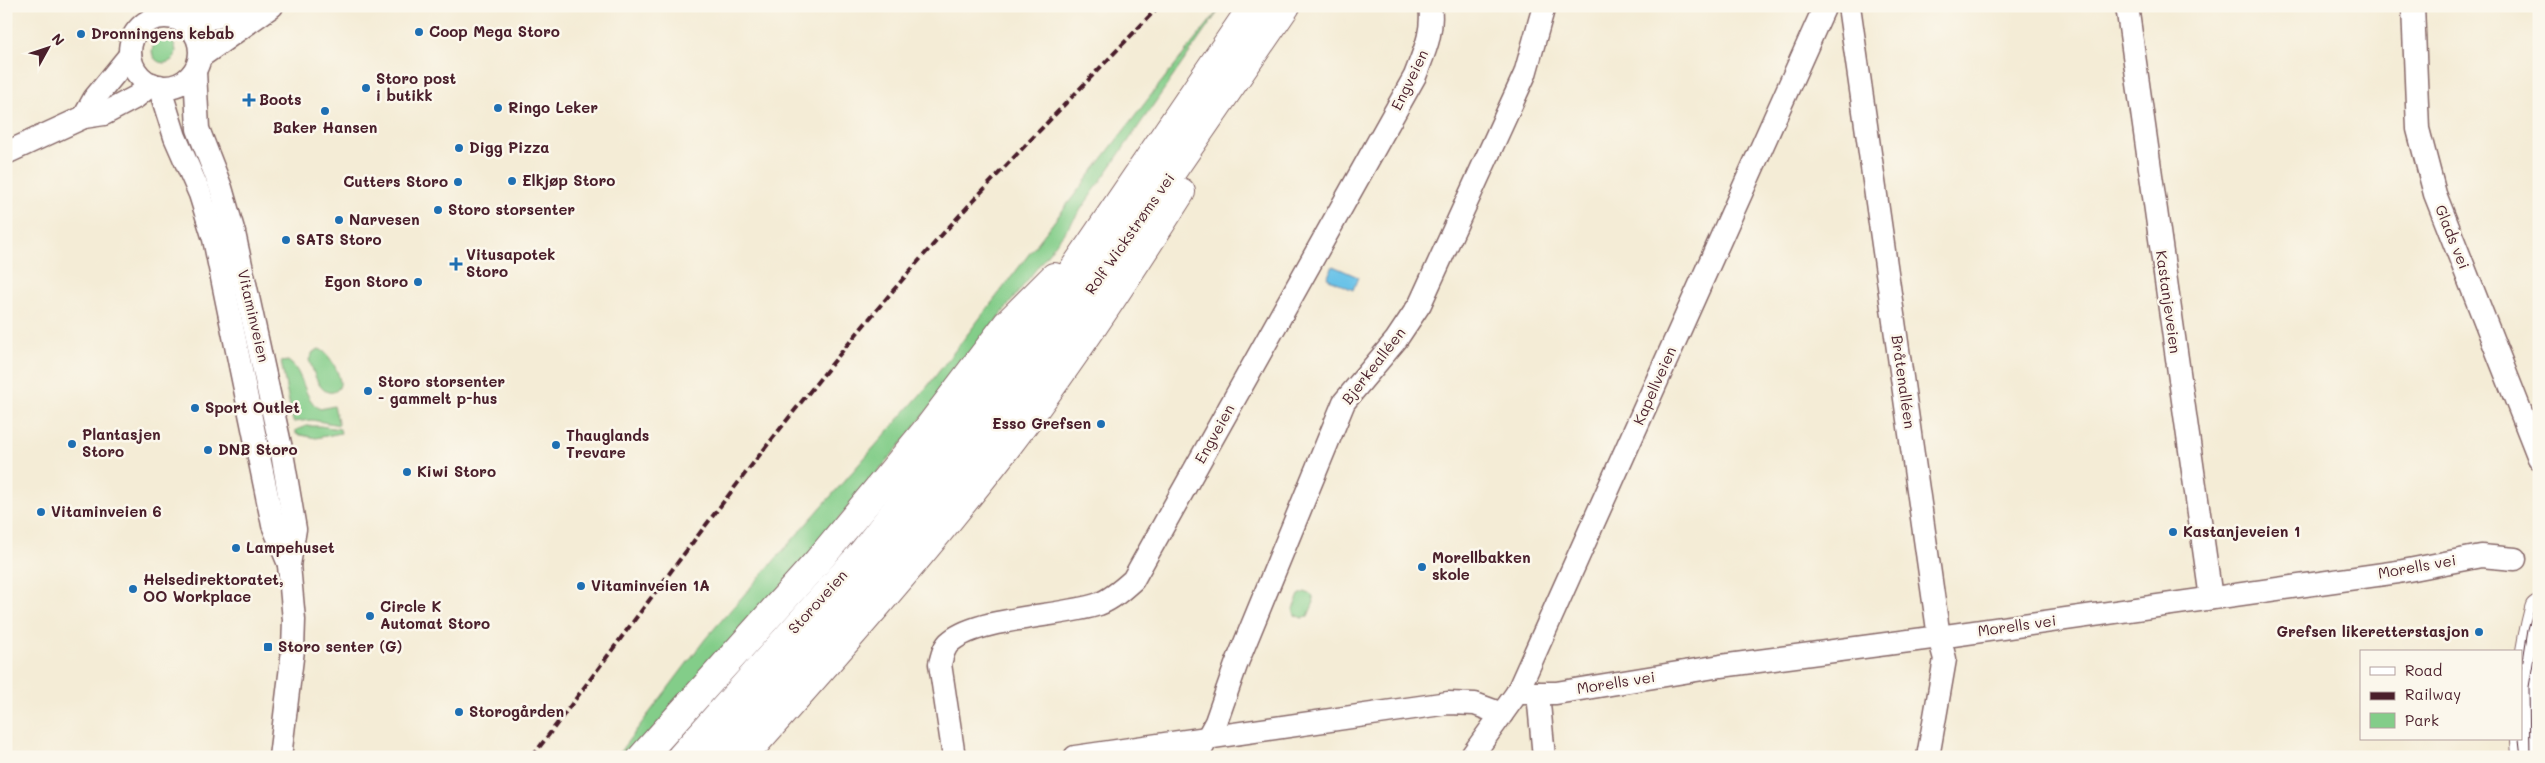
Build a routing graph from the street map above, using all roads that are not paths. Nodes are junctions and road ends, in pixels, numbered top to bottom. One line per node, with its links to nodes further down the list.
1 (1253, 6): 17 (main road, Rolf Wickstrøms vei)
2 (1430, 6): 33 (street, Engveien)
3 (1544, 6): 27 (street, Bjerkealléen)
4 (1825, 6): 25 (street, Kapellveien)
5 (1849, 6): 24 (street, Bråtenalléen)
6 (2127, 6): 22 (street, Kastanjeveien)
7 (2414, 6): 19 (street, Glads vei)
8 (1285, 8): 18 (main road, Rolf Wickstrøms vei); 32 (main road)
9 (265, 10): 11 (street); 13 (street)
10 (143, 17): 11 (street); 12 (street)
11 (183, 17): 13 (street)
12 (130, 55): 14 (street); 15 (street)
13 (197, 64): 14 (street); 21 (street, Vitaminveien)
14 (155, 85): 15 (street); 21 (street, Vitaminveien)
15 (84, 117): 16 (street)
16 (6, 153)
17 (1092, 240): 18 (main road, Rolf Wickstrøms vei); 29 (main road)
18 (960, 450): 30 (main road, Storoveien); 31 (main road, Storoveien)
19 (2539, 458)
20 (2515, 559): 22 (street, Morells vei)
21 (289, 565): 28 (street, Vitaminveien)
22 (2211, 598): 24 (street, Morells vei)
23 (2539, 609): 39 (main road)
24 (1939, 638): 25 (street, Morells vei); 38 (street, Bråtenalléen)
25 (1527, 693): 26 (street, Kapellveien); 37 (street)
26 (1502, 714): 27 (street); 36 (street, Kapellveien)
27 (1209, 737): 34 (street); 35 (street, Bjerkealléen)
28 (280, 757)
29 (642, 757)
30 (681, 757)
31 (712, 757)
32 (744, 757)
33 (954, 757)
34 (1075, 757)
35 (1196, 757)
36 (1471, 757)
37 (1544, 757)
38 (1928, 757)
39 (2526, 757)

